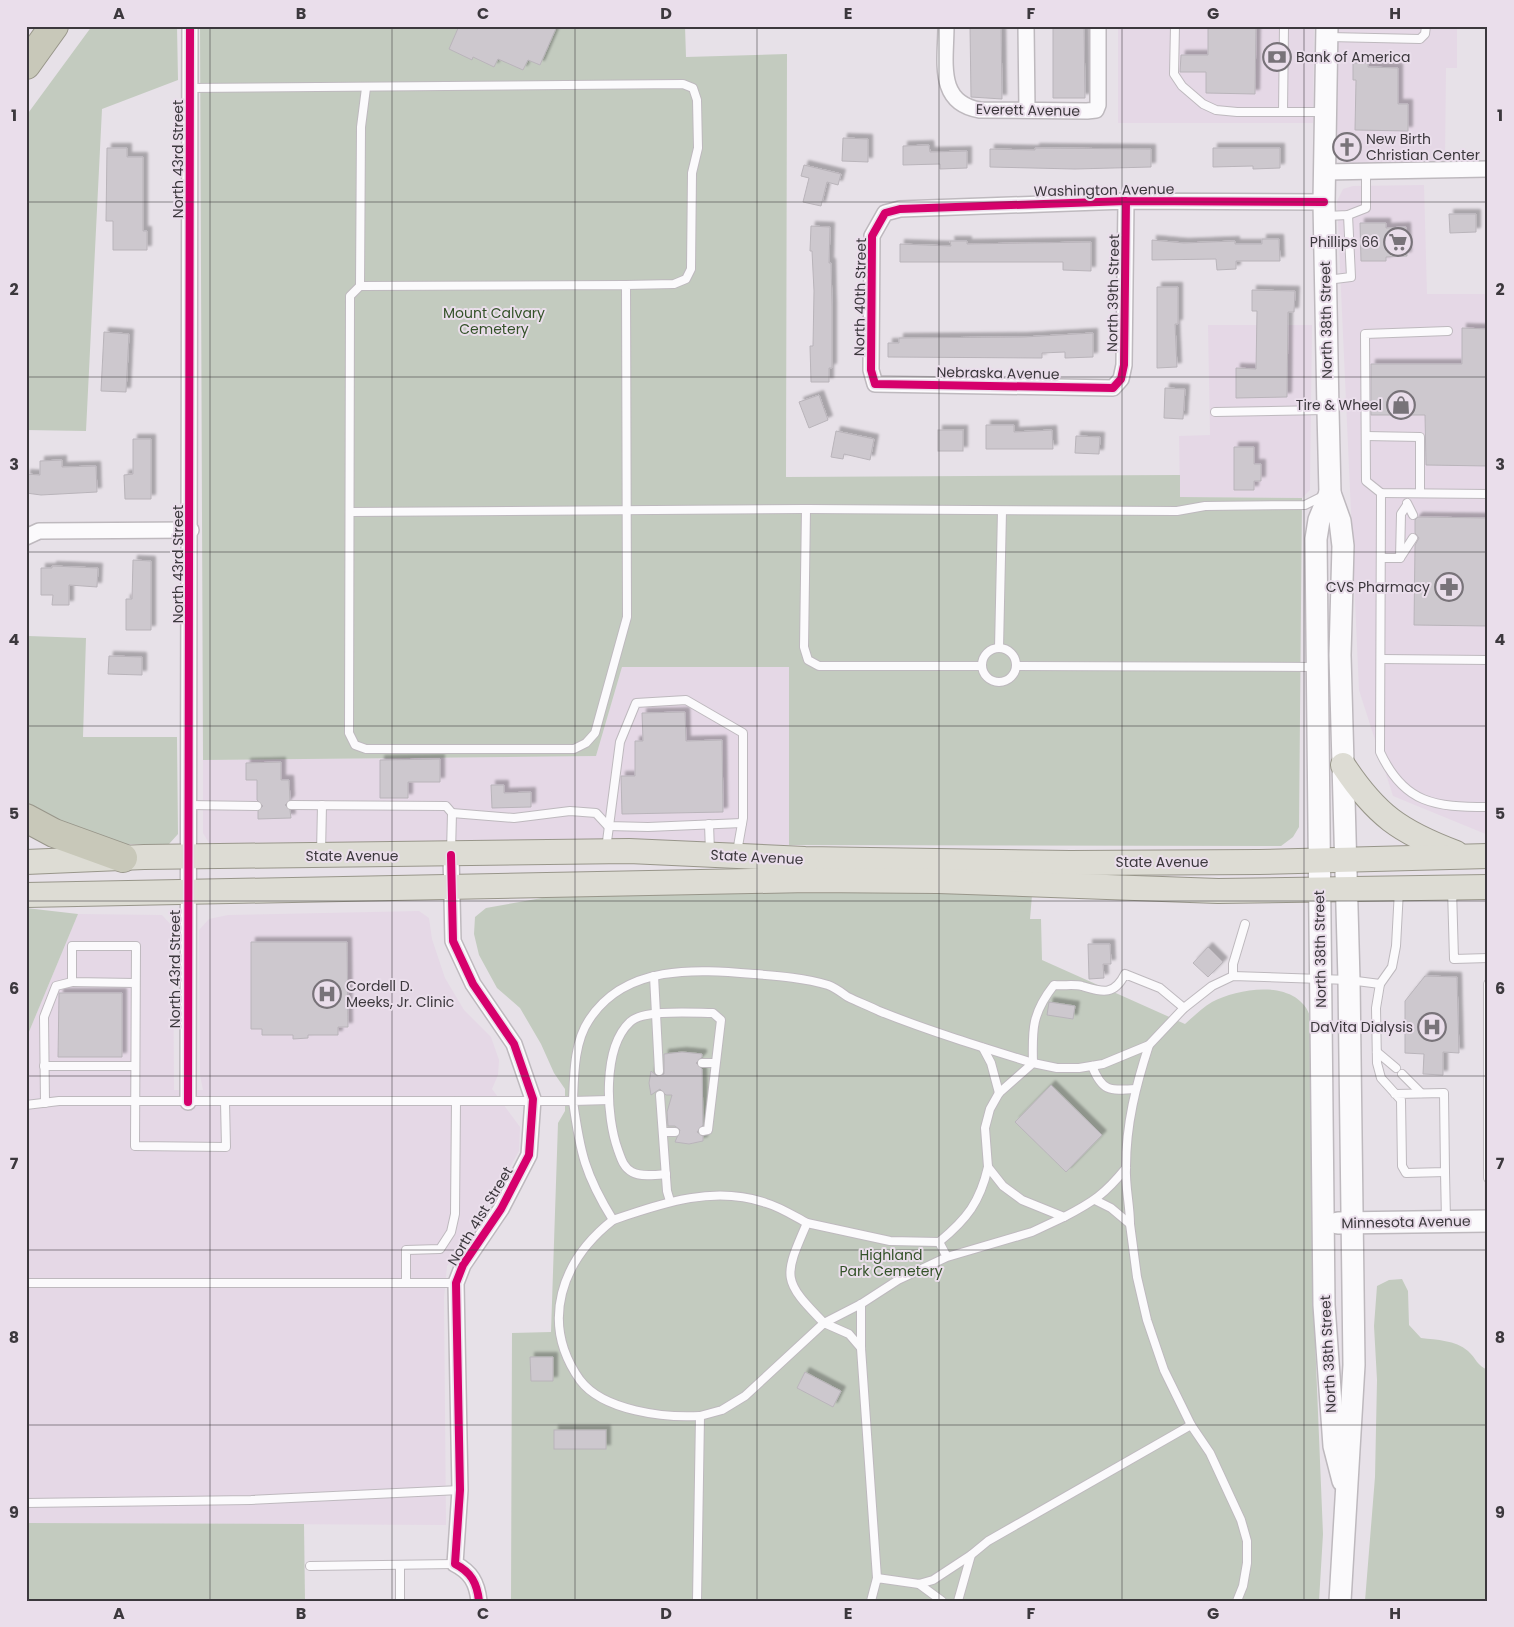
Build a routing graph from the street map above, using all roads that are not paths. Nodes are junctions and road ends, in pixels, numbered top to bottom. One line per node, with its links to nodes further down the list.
1 (54, 26): 10 (highway)
2 (190, 26): 11 (street, North 43rd Street)
3 (946, 26): 13 (street, Everett Avenue)
4 (1026, 26): 13 (street)
5 (1098, 26): 13 (street, Everett Avenue)
6 (1176, 26): 14 (lane)
7 (1284, 26): 14 (lane)
8 (1426, 26): 9 (lane)
9 (1327, 31): 15 (main road, North 38th Street)
10 (26, 65)
11 (190, 88): 12 (lane); 43 (street, North 43rd Street)
12 (366, 88): 24 (lane); 25 (lane)
13 (1027, 110)
14 (1283, 112): 15 (lane)
15 (1326, 112): 18 (main road, North 38th Street)
16 (1488, 169): 17 (street)
17 (1366, 171): 18 (street); 22 (lane)
18 (1325, 172): 20 (main road, North 38th Street)
19 (1126, 201): 20 (street, Washington Avenue); 21 (street, Washington Avenue); 27 (street, North 39th Street)
20 (1324, 209): 22 (lane); 23 (main road, North 38th Street)
21 (884, 213): 28 (street, North 40th Street)
22 (1348, 216): 23 (lane)
23 (1326, 280): 29 (main road, North 38th Street)
24 (626, 285): 25 (lane); 38 (lane)
25 (360, 286): 41 (lane)
26 (1448, 331): 31 (lane)
27 (1118, 383): 28 (street, Nebraska Avenue)
28 (875, 384)
29 (1328, 410): 30 (lane); 32 (main road, North 38th Street)
30 (1214, 412)
31 (1366, 436): 33 (lane); 35 (lane)
32 (1330, 493): 40 (lane); 53 (main road, North 38th Street); 54 (main road, North 38th Street)
33 (1381, 493): 34 (lane); 46 (lane)
34 (1408, 493): 35 (lane); 37 (lane)
35 (1420, 493): 36 (lane)
36 (1488, 494)
37 (1407, 505): 42 (lane); 47 (lane)
38 (627, 509): 39 (lane); 41 (lane); 41 (lane)
39 (806, 509): 40 (lane); 51 (lane)
40 (1002, 511): 48 (lane)
41 (350, 512)
42 (1413, 515)
43 (190, 530): 44 (street); 55 (street, North 43rd Street)
44 (26, 537)
45 (1413, 538): 47 (lane)
46 (1381, 558): 47 (lane); 49 (lane)
47 (1400, 558)
48 (999, 648): 51 (lane); 52 (lane)
49 (1380, 659): 50 (lane); 59 (lane)
50 (1488, 660)
51 (982, 666): 52 (lane)
52 (1016, 666): 53 (lane)
53 (1318, 667): 73 (main road, North 38th Street)
54 (1343, 765): 70 (main road); 74 (main road, North 38th Street)
55 (188, 805): 58 (lane); 71 (street, North 43rd Street)
56 (291, 805): 57 (lane)
57 (322, 805): 60 (lane); 68 (lane)
58 (257, 806)
59 (1488, 807)
60 (452, 813): 64 (lane); 66 (lane)
61 (26, 818): 72 (highway)
62 (742, 823): 63 (lane); 64 (lane); 69 (lane)
63 (709, 824): 64 (lane); 67 (lane)
64 (608, 826): 65 (lane)
65 (605, 852): 66 (main road, State Avenue); 67 (main road, State Avenue)
66 (451, 855): 68 (main road, State Avenue); 76 (street, North 41st Street)
67 (710, 855): 69 (main road, State Avenue)
68 (320, 856): 71 (main road, State Avenue)
69 (736, 856): 73 (main road, State Avenue)
70 (1478, 856): 74 (main road, State Avenue)
71 (188, 857): 72 (main road, State Avenue); 82 (street, North 43rd Street)
72 (123, 858): 75 (main road, State Avenue)
73 (1318, 860): 74 (main road, State Avenue); 81 (main road, North 38th Street)
74 (1345, 860): 80 (main road, North 38th Street)
75 (26, 862)
76 (452, 886): 81 (main road, State Avenue); 82 (main road, State Avenue); 113 (street, North 41st Street)
77 (1452, 887): 78 (main road, State Avenue); 79 (main road, State Avenue); 85 (lane)
78 (1488, 887)
79 (1399, 888): 80 (main road, State Avenue); 92 (lane)
80 (1346, 889): 81 (main road, State Avenue); 89 (main road, North 38th Street)
81 (1320, 890): 88 (main road, North 38th Street)
82 (188, 893): 83 (main road, State Avenue); 118 (street, North 43rd Street)
83 (26, 895)
84 (1245, 924): 87 (lane)
85 (1488, 958)
86 (654, 976): 95 (lane); 97 (lane); 116 (lane)
87 (1233, 976): 88 (lane); 94 (lane)
88 (1320, 979): 89 (lane); 137 (main road, North 38th Street)
89 (1349, 980): 92 (lane); 138 (main road, North 38th Street)
90 (72, 982): 91 (lane); 91 (lane); 102 (lane)
91 (135, 983): 103 (lane)
92 (1380, 984): 98 (lane)
93 (1488, 984): 129 (lane)
94 (1184, 1008): 96 (lane); 101 (lane)
95 (656, 1014): 100 (lane); 106 (lane); 114 (lane)
96 (1149, 1045): 104 (lane); 108 (lane)
97 (983, 1048): 101 (lane); 109 (lane)
98 (1377, 1052): 105 (lane); 112 (lane)
99 (702, 1063): 100 (lane)
100 (715, 1063): 122 (lane)
101 (1033, 1063): 104 (lane); 109 (lane)
102 (44, 1066): 103 (lane); 120 (lane)
103 (135, 1066): 117 (lane)
104 (1092, 1066): 108 (lane)
105 (1396, 1068)
106 (659, 1070)
107 (1402, 1074): 110 (lane)
108 (1135, 1089): 126 (lane)
109 (999, 1092): 125 (lane)
110 (1422, 1093): 112 (lane); 127 (lane)
111 (660, 1094): 123 (lane)
112 (1395, 1094): 127 (lane)
113 (533, 1099): 115 (lane); 116 (lane); 144 (street, North 41st Street)
114 (609, 1100): 116 (lane); 128 (lane)
115 (456, 1101): 119 (lane); 143 (lane)
116 (573, 1101): 133 (lane)
117 (135, 1102): 118 (lane); 119 (lane); 120 (lane)
118 (188, 1102): 119 (lane)
119 (225, 1102)
120 (45, 1103): 121 (lane)
121 (26, 1105)
122 (703, 1131)
123 (663, 1132): 124 (lane); 128 (lane)
124 (676, 1132)
125 (988, 1167): 132 (lane); 140 (lane)
126 (1126, 1168): 130 (lane); 139 (lane)
127 (1445, 1172): 135 (lane)
128 (666, 1174): 131 (lane)
129 (1488, 1178)
130 (1095, 1200): 132 (lane); 139 (lane)
131 (670, 1201): 133 (lane); 136 (lane)
132 (1064, 1217): 141 (lane)
133 (613, 1220): 148 (lane)
134 (1488, 1221): 135 (main road, Minnesota Avenue)
135 (1446, 1222): 138 (main road, Minnesota Avenue)
136 (807, 1223): 140 (lane); 146 (lane)
137 (1325, 1223): 138 (main road, Minnesota Avenue); 151 (main road, North 38th Street)
138 (1352, 1223): 151 (main road, North 38th Street)
139 (1130, 1224): 149 (lane)
140 (939, 1242): 141 (lane)
141 (946, 1257): 145 (lane)
142 (26, 1283): 143 (lane)
143 (406, 1283): 144 (lane)
144 (456, 1283): 150 (street, North 41st Street)
145 (861, 1304): 146 (lane); 147 (lane)
146 (824, 1323): 147 (lane); 148 (lane)
147 (861, 1348): 157 (lane)
148 (700, 1416): 161 (lane)
149 (1191, 1425): 153 (lane); 165 (lane)
150 (460, 1490): 152 (lane); 154 (street, North 41st Street)
151 (1347, 1496): 166 (main road, North 38th Street)
152 (26, 1502)
153 (971, 1555): 158 (lane); 164 (lane)
154 (455, 1564): 155 (lane); 160 (street)
155 (400, 1565): 156 (lane); 159 (lane)
156 (310, 1566)
157 (877, 1578): 158 (lane); 162 (lane)
158 (919, 1584): 163 (lane)
159 (400, 1601)
160 (479, 1601)
161 (697, 1601)
162 (871, 1601)
163 (942, 1601)
164 (958, 1601)
165 (1237, 1601)
166 (1340, 1601)

